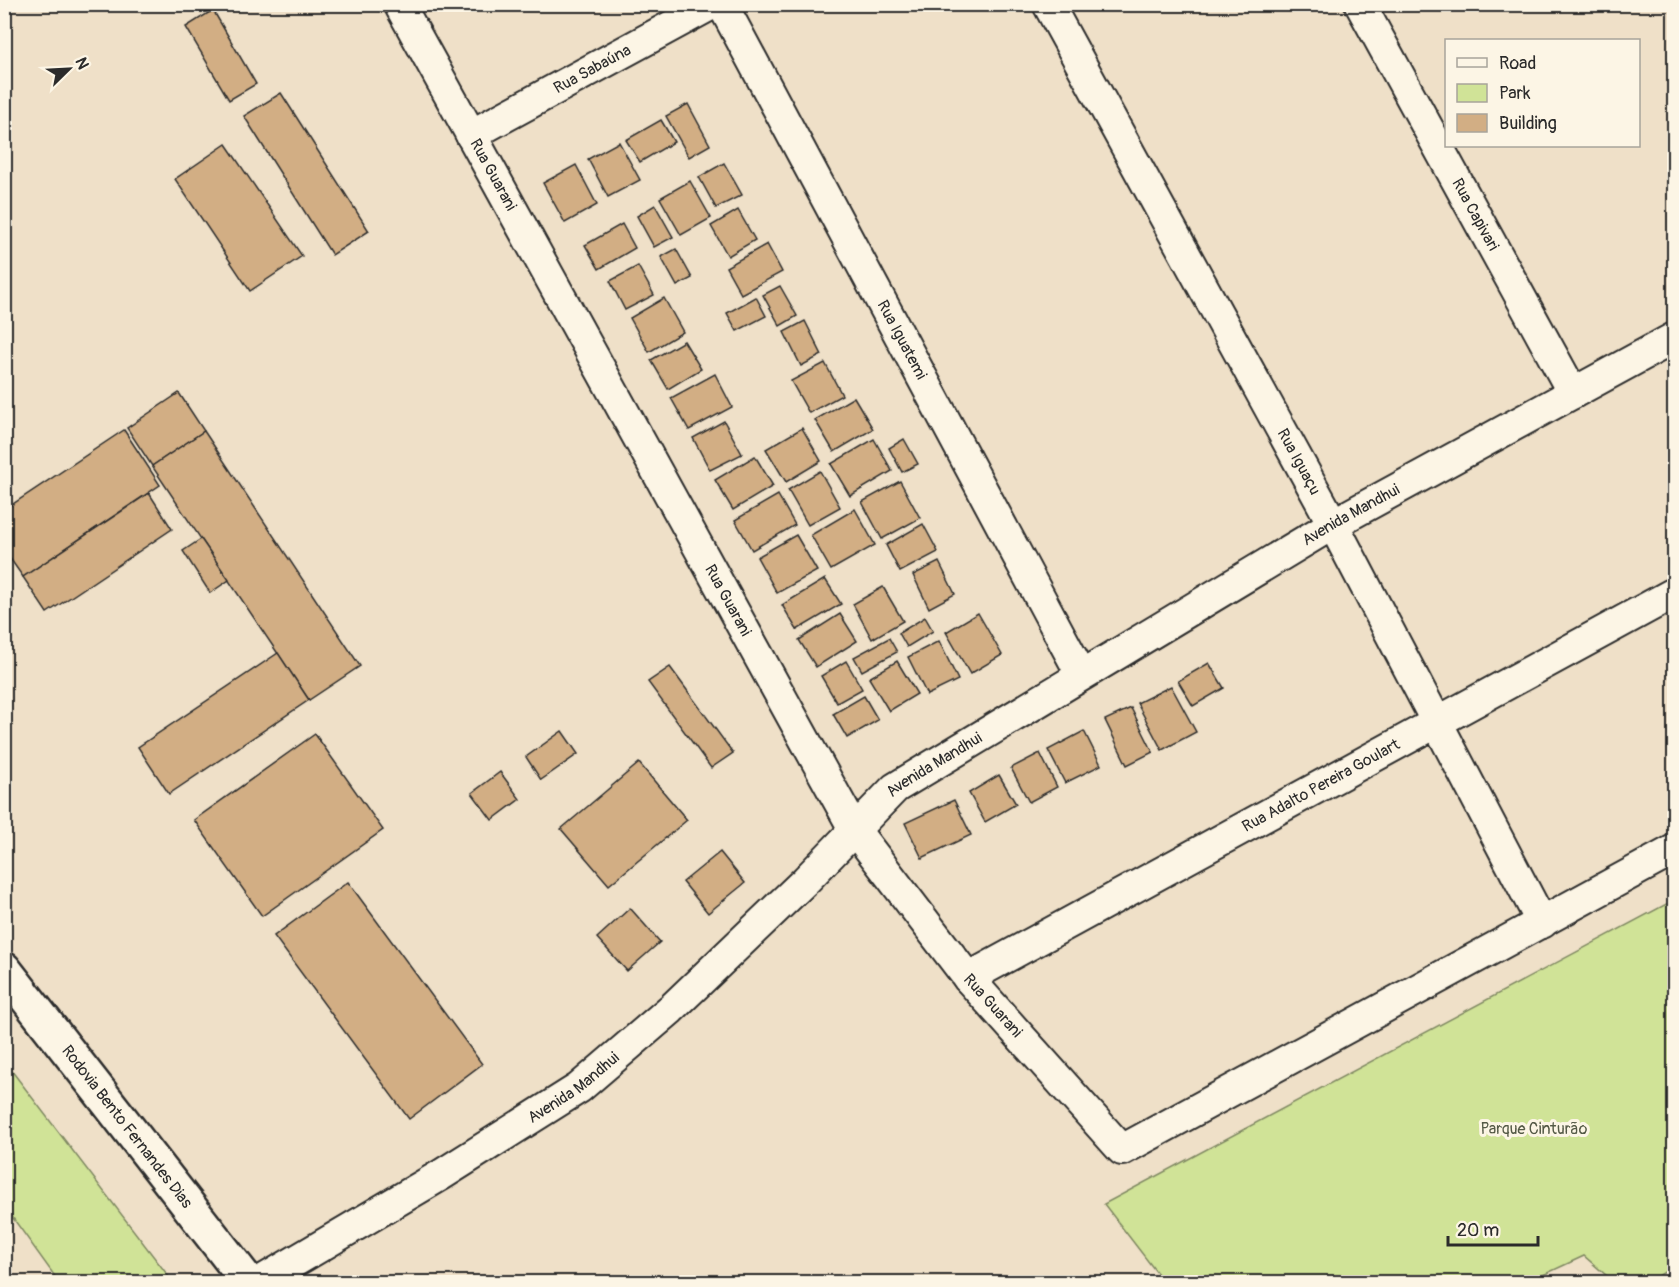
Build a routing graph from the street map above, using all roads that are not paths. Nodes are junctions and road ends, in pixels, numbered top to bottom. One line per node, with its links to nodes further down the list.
1 (399, 4): 6 (street, Rua Guarani)
2 (712, 4): 6 (street, Rua Sabaúna)
3 (722, 4): 11 (street, Rua Iguatemi)
4 (1048, 4): 9 (street, Rua Iguaçu)
5 (1360, 4): 8 (street, Rua Capivari)
6 (471, 135): 13 (street, Rua Guarani)
7 (1674, 338): 8 (street, Avenida Mandhui)
8 (1573, 393): 9 (street, Avenida Mandhui)
9 (1333, 524): 11 (street, Avenida Mandhui); 12 (street, Rua Iguaçu)
10 (1674, 594): 12 (street, Rua Adalto Pereira Goulart)
11 (1081, 674): 13 (street, Avenida Mandhui)
12 (1437, 722): 15 (street, Rua Iguaçu); 17 (street, Rua Adalto Pereira Goulart)
13 (854, 829): 17 (street, Rua Guarani); 19 (street, Avenida Mandhui)
14 (1674, 850): 15 (street)
15 (1542, 923): 17 (street, Rua Guarani)
16 (4, 969): 18 (highway, Rodovia Bento Fernandes Dias)
17 (968, 978)
18 (248, 1282)
19 (260, 1282)

